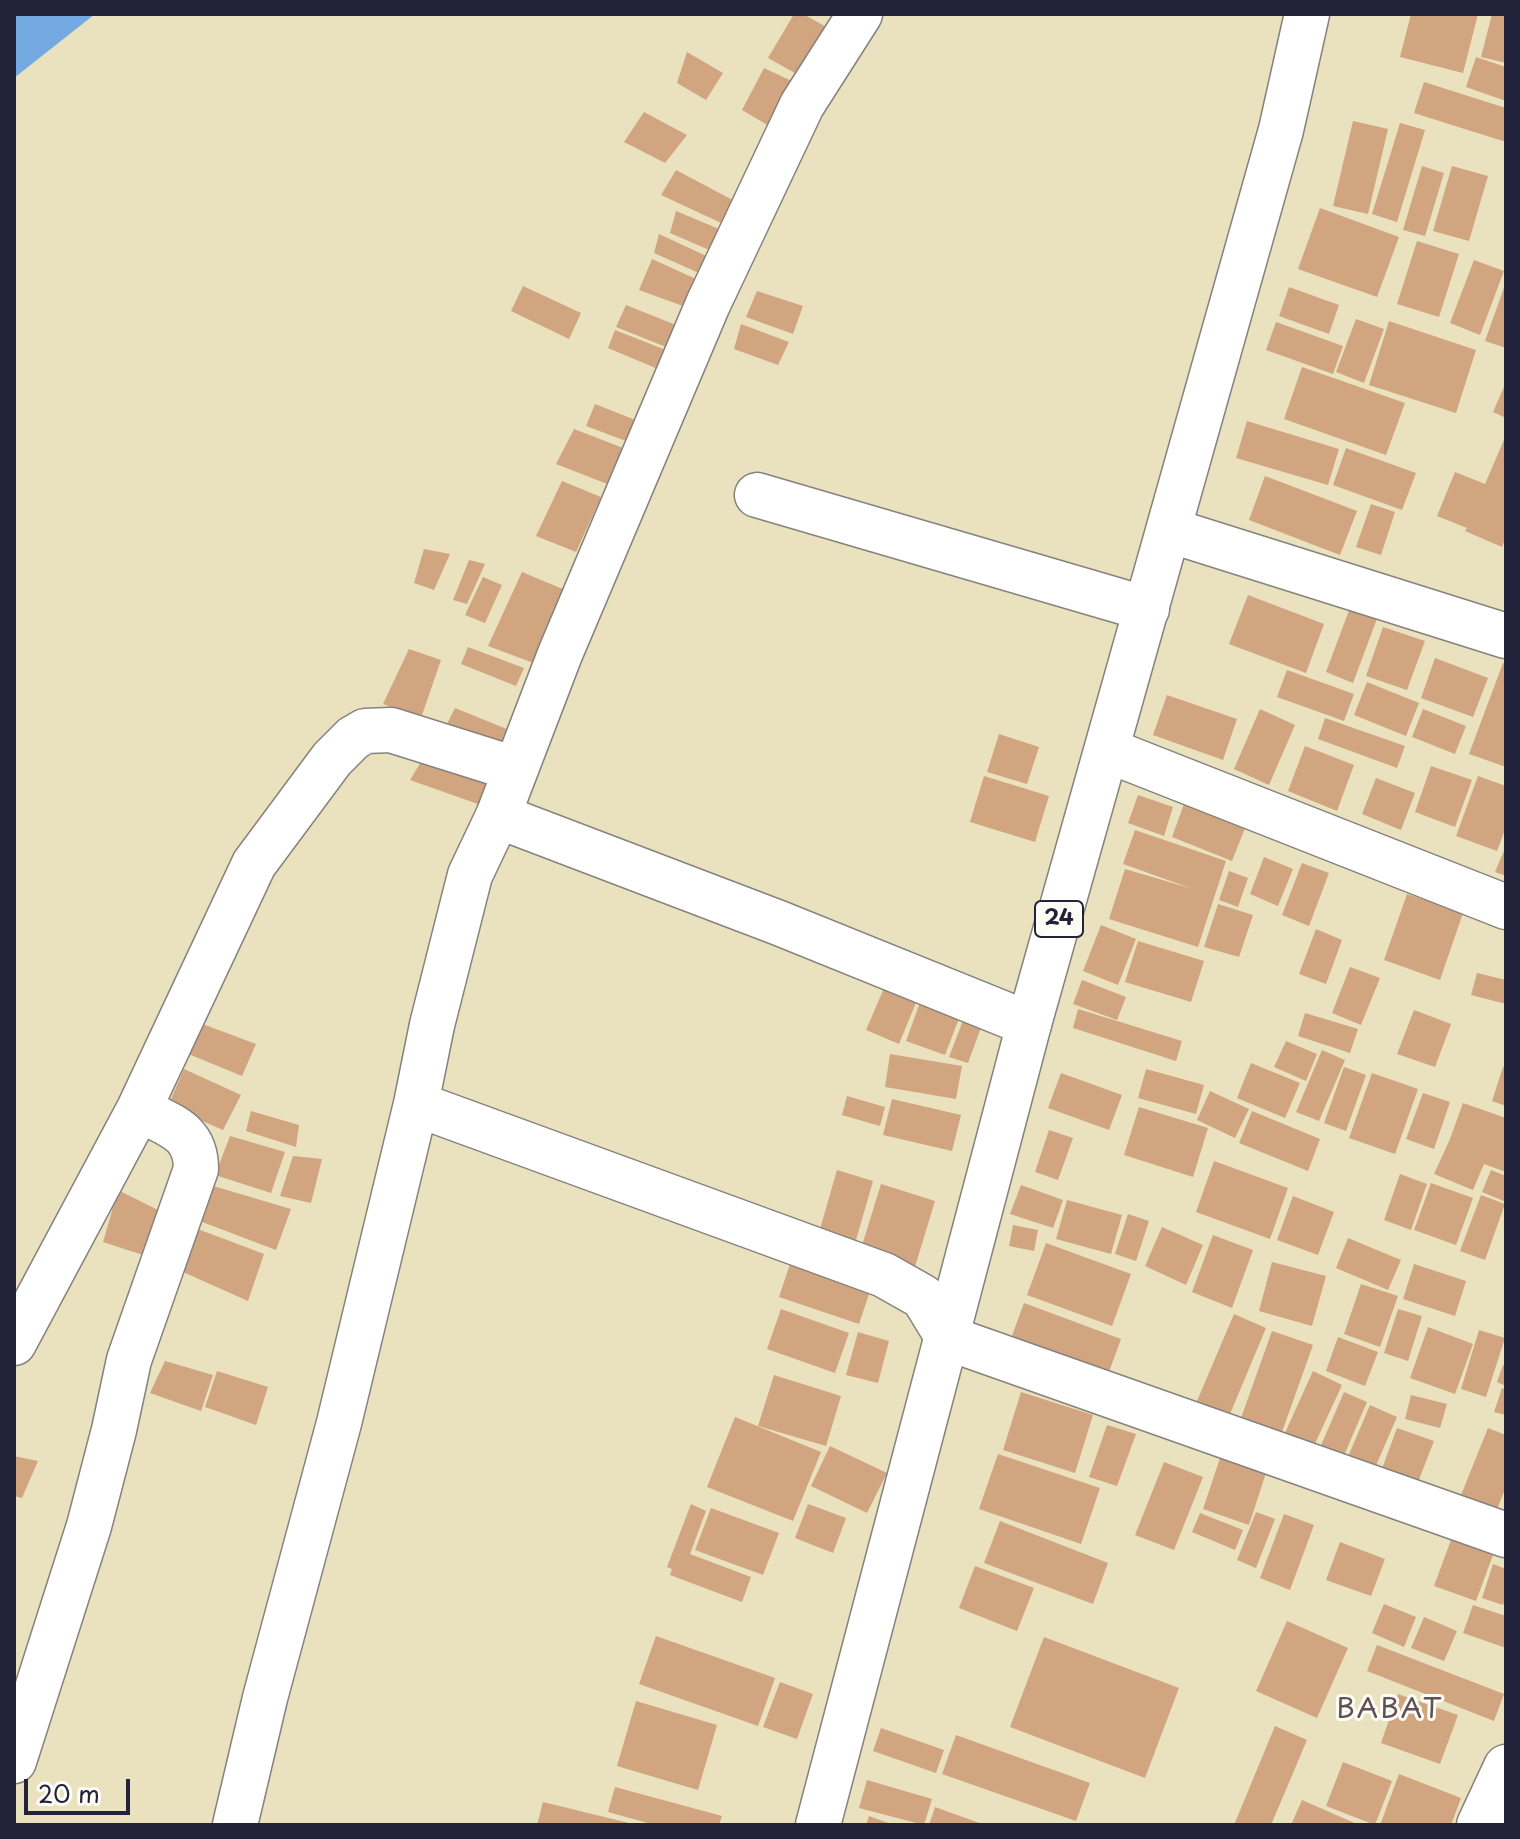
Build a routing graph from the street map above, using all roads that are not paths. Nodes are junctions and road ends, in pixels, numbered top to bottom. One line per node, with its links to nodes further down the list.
1 (860, 14): 8 (main road)
2 (1307, 14): 4 (main road, 24)
3 (757, 495): 5 (main road)
4 (1169, 530): 5 (main road, 24); 6 (main road)
5 (1147, 609): 7 (main road, 24)
6 (1506, 636)
7 (1107, 750): 10 (main road); 11 (main road, 24)
8 (515, 769): 9 (main road); 13 (main road)
9 (498, 816): 11 (main road); 12 (main road)
10 (1506, 907)
11 (1029, 1024): 14 (main road, 24)
12 (416, 1104): 14 (main road); 19 (main road)
13 (139, 1109): 15 (main road); 17 (main road)
14 (948, 1338): 16 (main road); 20 (main road, 24)
15 (14, 1343)
16 (1506, 1535)
17 (14, 1761)
18 (1506, 1767): 21 (main road)
19 (235, 1825)
20 (818, 1825)
21 (1479, 1825)

